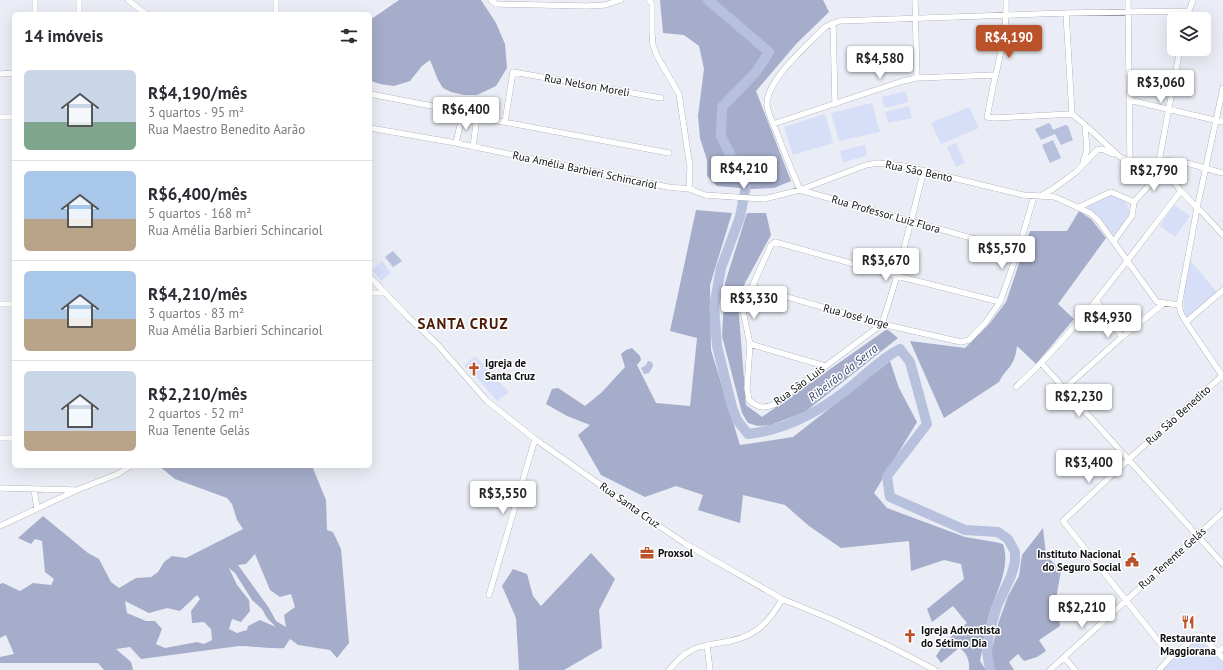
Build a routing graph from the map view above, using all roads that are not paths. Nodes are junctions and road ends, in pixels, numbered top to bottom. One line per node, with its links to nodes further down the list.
1 (35, 0): 13 (street)
2 (79, 0): 14 (street)
3 (128, 0): 15 (street)
4 (276, 0): 16 (street)
5 (491, 0): 6 (street)
6 (621, 0)
7 (649, 0): 55 (street)
8 (915, 0): 20 (street)
9 (1006, 0): 19 (street)
10 (1128, 0): 18 (street)
11 (1193, 0): 12 (street)
12 (1188, 11): 18 (street)
13 (35, 12)
14 (79, 12)
15 (143, 12)
16 (276, 12)
17 (1066, 13): 18 (street); 19 (street); 34 (street)
18 (1127, 13): 30 (street)
19 (1007, 15): 20 (street); 25 (street)
20 (916, 19): 21 (street); 26 (street)
21 (833, 23): 31 (street); 40 (street)
22 (1179, 56): 32 (street)
23 (12, 73): 24 (street)
24 (0, 74)
25 (995, 75): 26 (street); 34 (street)
26 (917, 78): 31 (street)
27 (1223, 88): 38 (street)
28 (372, 94): 33 (street)
29 (660, 98): 39 (street, Rua Nelson Moreli)
30 (1129, 100): 32 (street); 47 (street)
31 (835, 104): 40 (street)
32 (1169, 110): 38 (street); 48 (street)
33 (463, 112): 37 (street); 43 (street)
34 (1072, 114): 41 (street)
35 (0, 117): 36 (street)
36 (12, 117)
37 (477, 117): 39 (street); 44 (street)
38 (1220, 121): 51 (street)
39 (505, 122): 45 (street)
40 (773, 124): 56 (street)
41 (1084, 124): 46 (street); 50 (street)
42 (372, 128): 43 (street, Rua Amélia Barbieri Schincariol)
43 (456, 143): 44 (street, Rua Amélia Barbieri Schincariol)
44 (473, 147): 55 (street, Rua Amélia Barbieri Schincariol)
45 (669, 153)
46 (1120, 157): 47 (street); 50 (street)
47 (1130, 161): 49 (street)
48 (1159, 162): 49 (street); 51 (street)
49 (1144, 163): 53 (street)
50 (1082, 166): 58 (street)
51 (1205, 168): 54 (street); 62 (street)
52 (924, 170): 56 (street, Rua São Bento); 59 (street, Rua São Bento); 63 (street)
53 (1162, 171): 57 (street); 60 (street)
54 (1223, 173)
55 (689, 190): 56 (street, Rua Amélia Barbieri Schincariol)
56 (800, 190): 63 (street, Rua Professor Luiz Flora)
57 (1181, 191): 62 (street); 68 (street)
58 (1042, 195): 59 (street, Rua São Bento); 61 (street)
59 (1034, 196): 67 (street)
60 (1134, 202): 61 (street); 66 (street)
61 (1077, 208): 66 (street)
62 (1197, 208): 65 (street); 80 (street)
63 (911, 221): 67 (street, Rua Professor Luiz Flora); 69 (street)
64 (1223, 226): 65 (street)
65 (1221, 234)
66 (1114, 241): 68 (street)
67 (1018, 251): 76 (street)
68 (1127, 260): 75 (street); 77 (street)
69 (897, 276): 71 (street, Rua São Luis); 76 (street); 82 (street)
70 (372, 279): 74 (street, Rua Santa Cruz)
71 (752, 287): 82 (street, Rua José Jorge); 84 (street, Rua São Luis)
72 (1223, 290): 81 (street)
73 (372, 293): 74 (street)
74 (384, 293): 92 (street, Rua Santa Cruz)
75 (1096, 300): 83 (street); 85 (street)
76 (1000, 302): 82 (street, Rua José Jorge)
77 (1164, 303): 80 (street); 83 (street)
78 (0, 304): 79 (street)
79 (12, 304)
80 (1180, 305): 81 (street)
81 (1186, 322): 87 (street)
82 (882, 324): 86 (street, Rua São Luis)
83 (1122, 337): 89 (street)
84 (750, 344): 86 (street); 86 (street, Rua São Luis)
85 (1042, 364): 88 (street); 89 (street)
86 (825, 366)
87 (1223, 376): 93 (street, Rua São Benedito)
88 (1016, 387)
89 (1064, 389): 93 (street)
90 (0, 438): 91 (street)
91 (12, 438)
92 (536, 439): 103 (street); 104 (street, Rua Santa Cruz)
93 (1129, 459): 101 (street); 105 (street, Rua São Benedito)
94 (127, 468): 97 (street)
95 (0, 488): 96 (street)
96 (34, 489): 97 (street); 98 (street)
97 (77, 490): 98 (street)
98 (37, 509): 100 (street)
99 (1223, 512): 101 (street, Rua Tenente Gelás)
100 (0, 526)
101 (1197, 535): 102 (street); 105 (street, Rua Tenente Gelás)
102 (1223, 564)
103 (489, 595)
104 (782, 599): 106 (street); 114 (street, Rua Santa Cruz)
105 (1126, 600): 109 (street, Rua Tenente Gelás); 110 (street)
106 (707, 645): 112 (street); 113 (street)
107 (1223, 648): 108 (street)
108 (1218, 652): 110 (street); 111 (street)
109 (1064, 657): 115 (street, Rua Tenente Gelás); 116 (street)
110 (1172, 657): 117 (street)
111 (1223, 658)
112 (669, 670)
113 (710, 670)
114 (935, 670)
115 (1050, 670)
116 (1076, 670)
117 (1159, 670)

